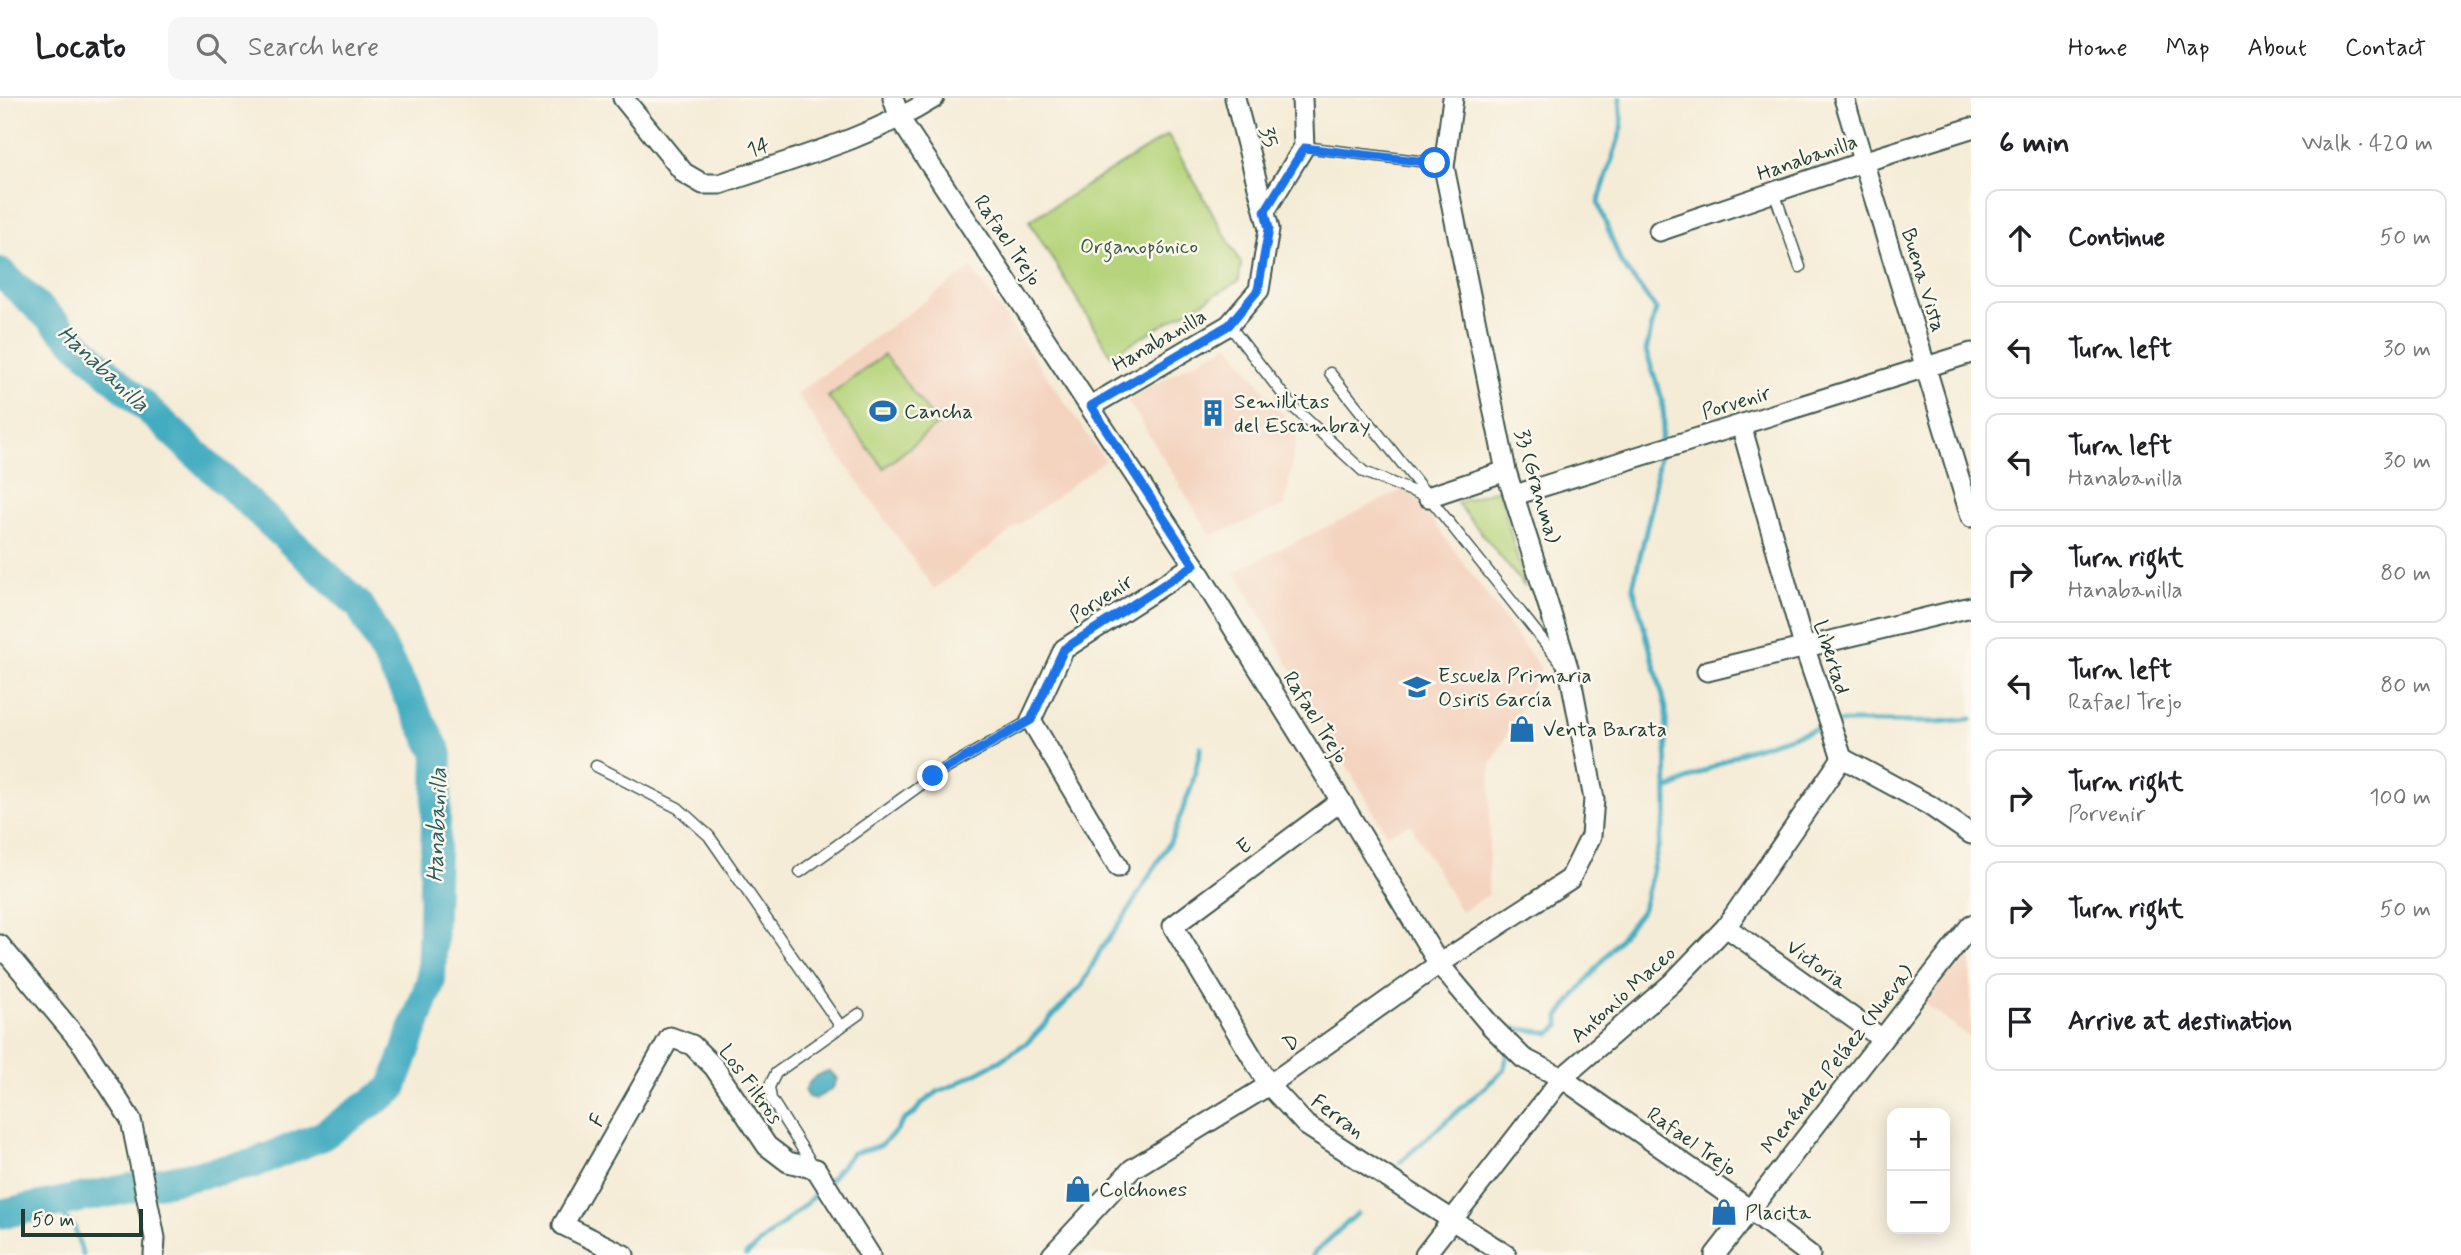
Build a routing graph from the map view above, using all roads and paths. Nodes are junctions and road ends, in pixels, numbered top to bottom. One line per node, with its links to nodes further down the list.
1 (623, 98): 8 (street, 14)
2 (893, 98): 8 (street, Rafael Trejo)
3 (933, 98): 8 (street, 14)
4 (1235, 98): 14 (street, 35)
5 (1302, 98): 10 (street)
6 (1453, 98): 12 (street, 33 (Granma))
7 (1844, 98): 11 (street, Buena Vista)
8 (900, 119): 21 (street, Rafael Trejo)
9 (1971, 128): 11 (street, Hanabanilla)
10 (1304, 148): 12 (lane); 14 (street)
11 (1863, 162): 13 (street, Hanabanilla); 19 (street, Buena Vista)
12 (1444, 167): 23 (street, 33 (Granma))
13 (1774, 192): 15 (street, Hanabanilla); 16 (lane)
14 (1267, 220): 17 (street, Hanabanilla)
15 (1659, 231)
16 (1800, 267)
17 (1229, 325): 21 (street, Hanabanilla); 25 (lane)
18 (1971, 353): 19 (street, Porvenir)
19 (1927, 367): 22 (street, Porvenir); 26 (street, Buena Vista)
20 (1330, 373): 25 (lane)
21 (1091, 406): 27 (street, Rafael Trejo)
22 (1741, 425): 24 (street, Porvenir); 29 (street, Libertad)
23 (1506, 471): 24 (street, 33 (Granma)); 25 (street)
24 (1515, 495): 31 (street, 33 (Granma))
25 (1428, 497): 31 (lane)
26 (1971, 517)
27 (1194, 565): 32 (street, Porvenir); 35 (street, Rafael Trejo)
28 (1971, 607): 29 (street)
29 (1804, 646): 30 (street); 33 (street, Libertad)
30 (1707, 671)
31 (1570, 674): 39 (street, 33 (Granma))
32 (1031, 720): 37 (street); 38 (lane)
33 (1842, 758): 36 (street); 42 (street, Antonio Maceo)
34 (596, 766): 46 (lane)
35 (1341, 801): 41 (street, E); 44 (street, Rafael Trejo)
36 (1971, 834)
37 (1118, 867)
38 (800, 872)
39 (1570, 879): 44 (street, D)
40 (1971, 925): 48 (street, Menéndez Peláez (Nueva))
41 (1173, 926): 50 (street, Ferran)
42 (1726, 927): 48 (street, Victoria); 49 (street, Antonio Maceo)
43 (0, 945): 54 (street)
44 (1439, 964): 49 (street, Rafael Trejo); 50 (street, D)
45 (859, 1014): 46 (lane)
46 (841, 1027): 51 (lane)
47 (670, 1037): 51 (street, Los Filtros); 55 (street, F)
48 (1881, 1038): 52 (street, Menéndez Peláez (Nueva))
49 (1562, 1078): 52 (street, Rafael Trejo); 53 (street, Antonio Maceo)
50 (1269, 1085): 53 (street, Ferran); 57 (street, D)
51 (816, 1169): 56 (street)
52 (1749, 1209): 60 (street, Menéndez Peláez (Nueva)); 61 (street, Rafael Trejo)
53 (1451, 1219): 58 (street, Antonio Maceo); 59 (street, Ferran)
54 (154, 1246)
55 (624, 1255)
56 (870, 1255)
57 (1052, 1255)
58 (1425, 1255)
59 (1506, 1255)
60 (1715, 1255)
61 (1810, 1255)

